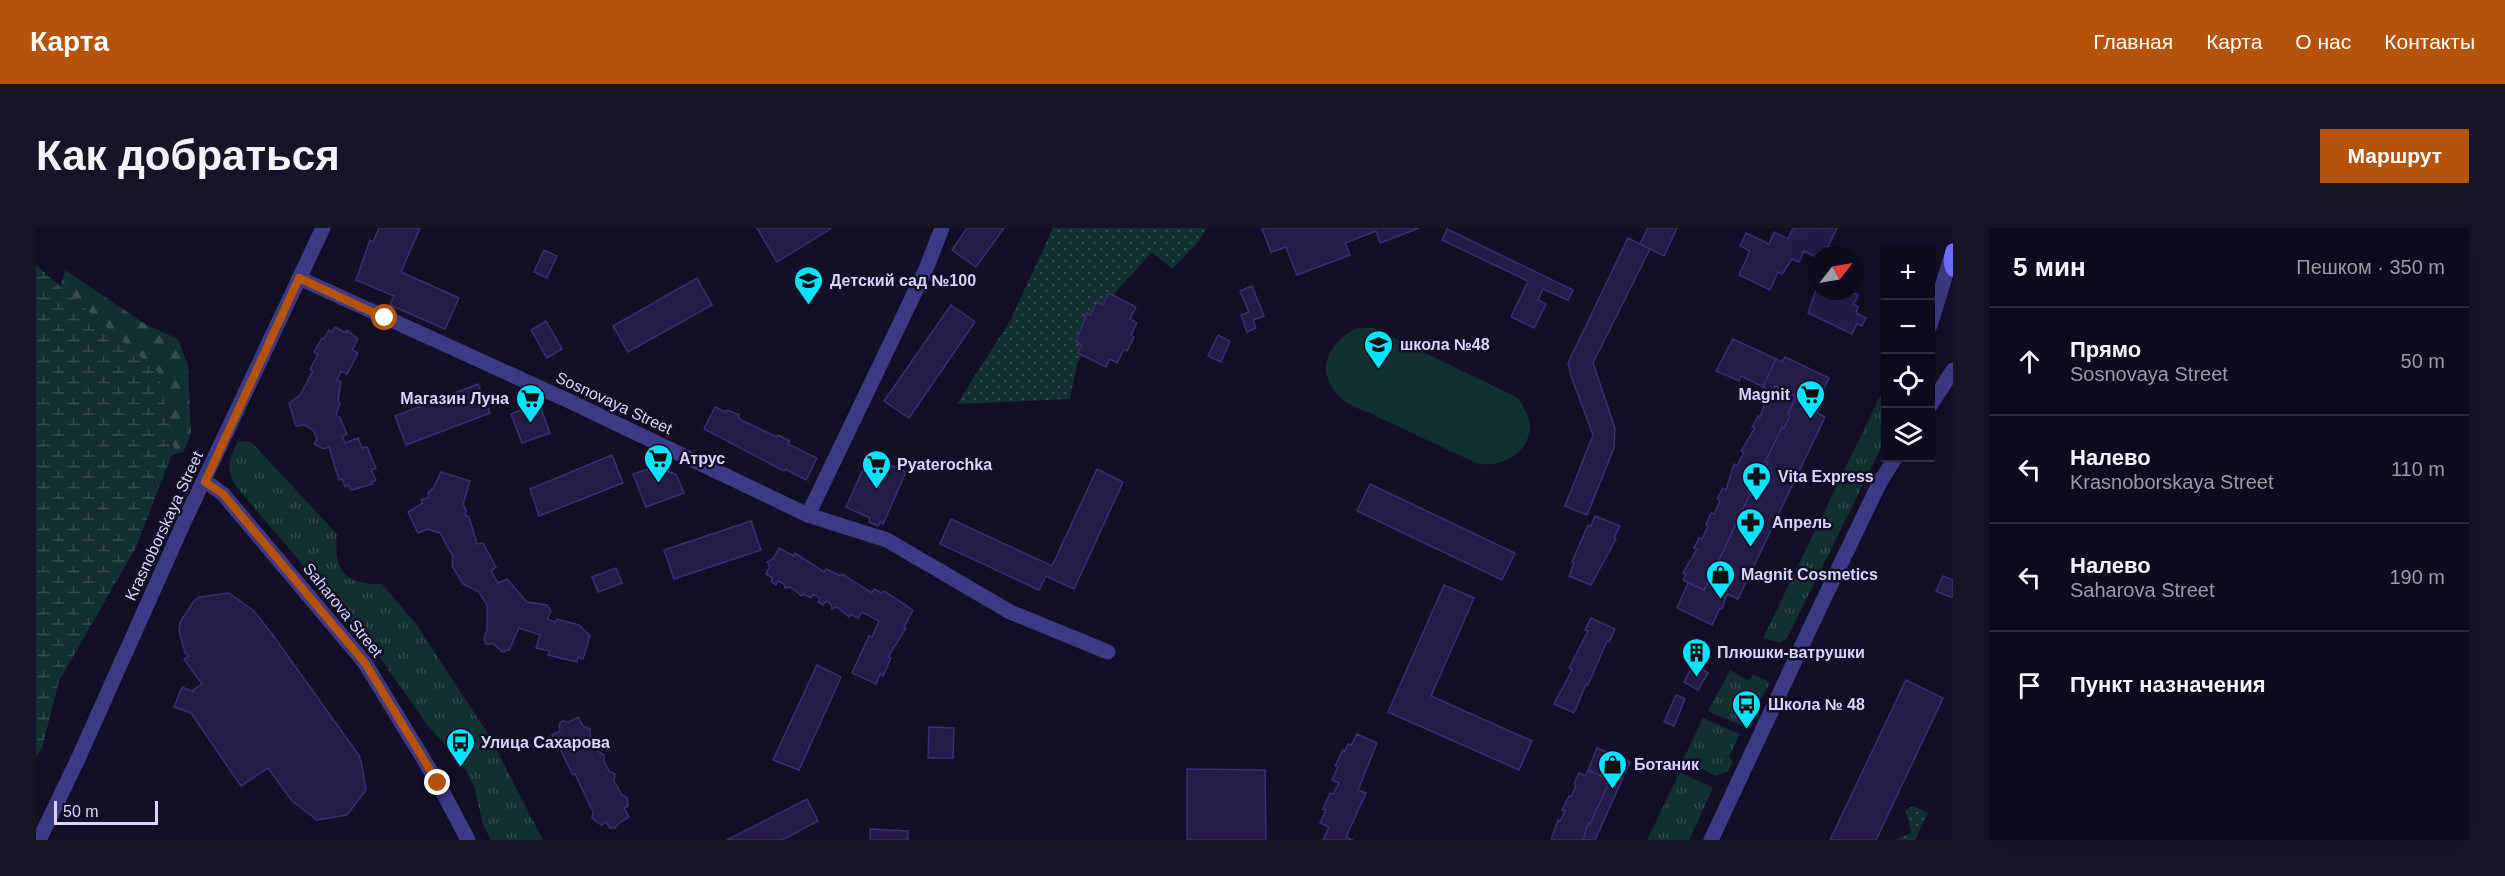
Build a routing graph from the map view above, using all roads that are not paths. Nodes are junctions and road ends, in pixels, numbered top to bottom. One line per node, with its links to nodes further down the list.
1 (323, 228): 5 (street, Krasnoborskaya Street)
2 (942, 228): 11 (street)
3 (1953, 251): 4 (main road); 6 (street)
4 (1953, 269)
5 (299, 278): 10 (street, Krasnoborskaya Street); 11 (street, Sosnovaya Street)
6 (1935, 310)
7 (1953, 370): 8 (street)
8 (1935, 398)
9 (1893, 462): 15 (street)
10 (205, 482): 13 (street, Krasnoborskaya Street); 14 (street, Saharova Street)
11 (808, 515): 12 (street, Sosnovaya Street)
12 (1108, 652)
13 (39, 840)
14 (468, 840)
15 (1712, 840)

